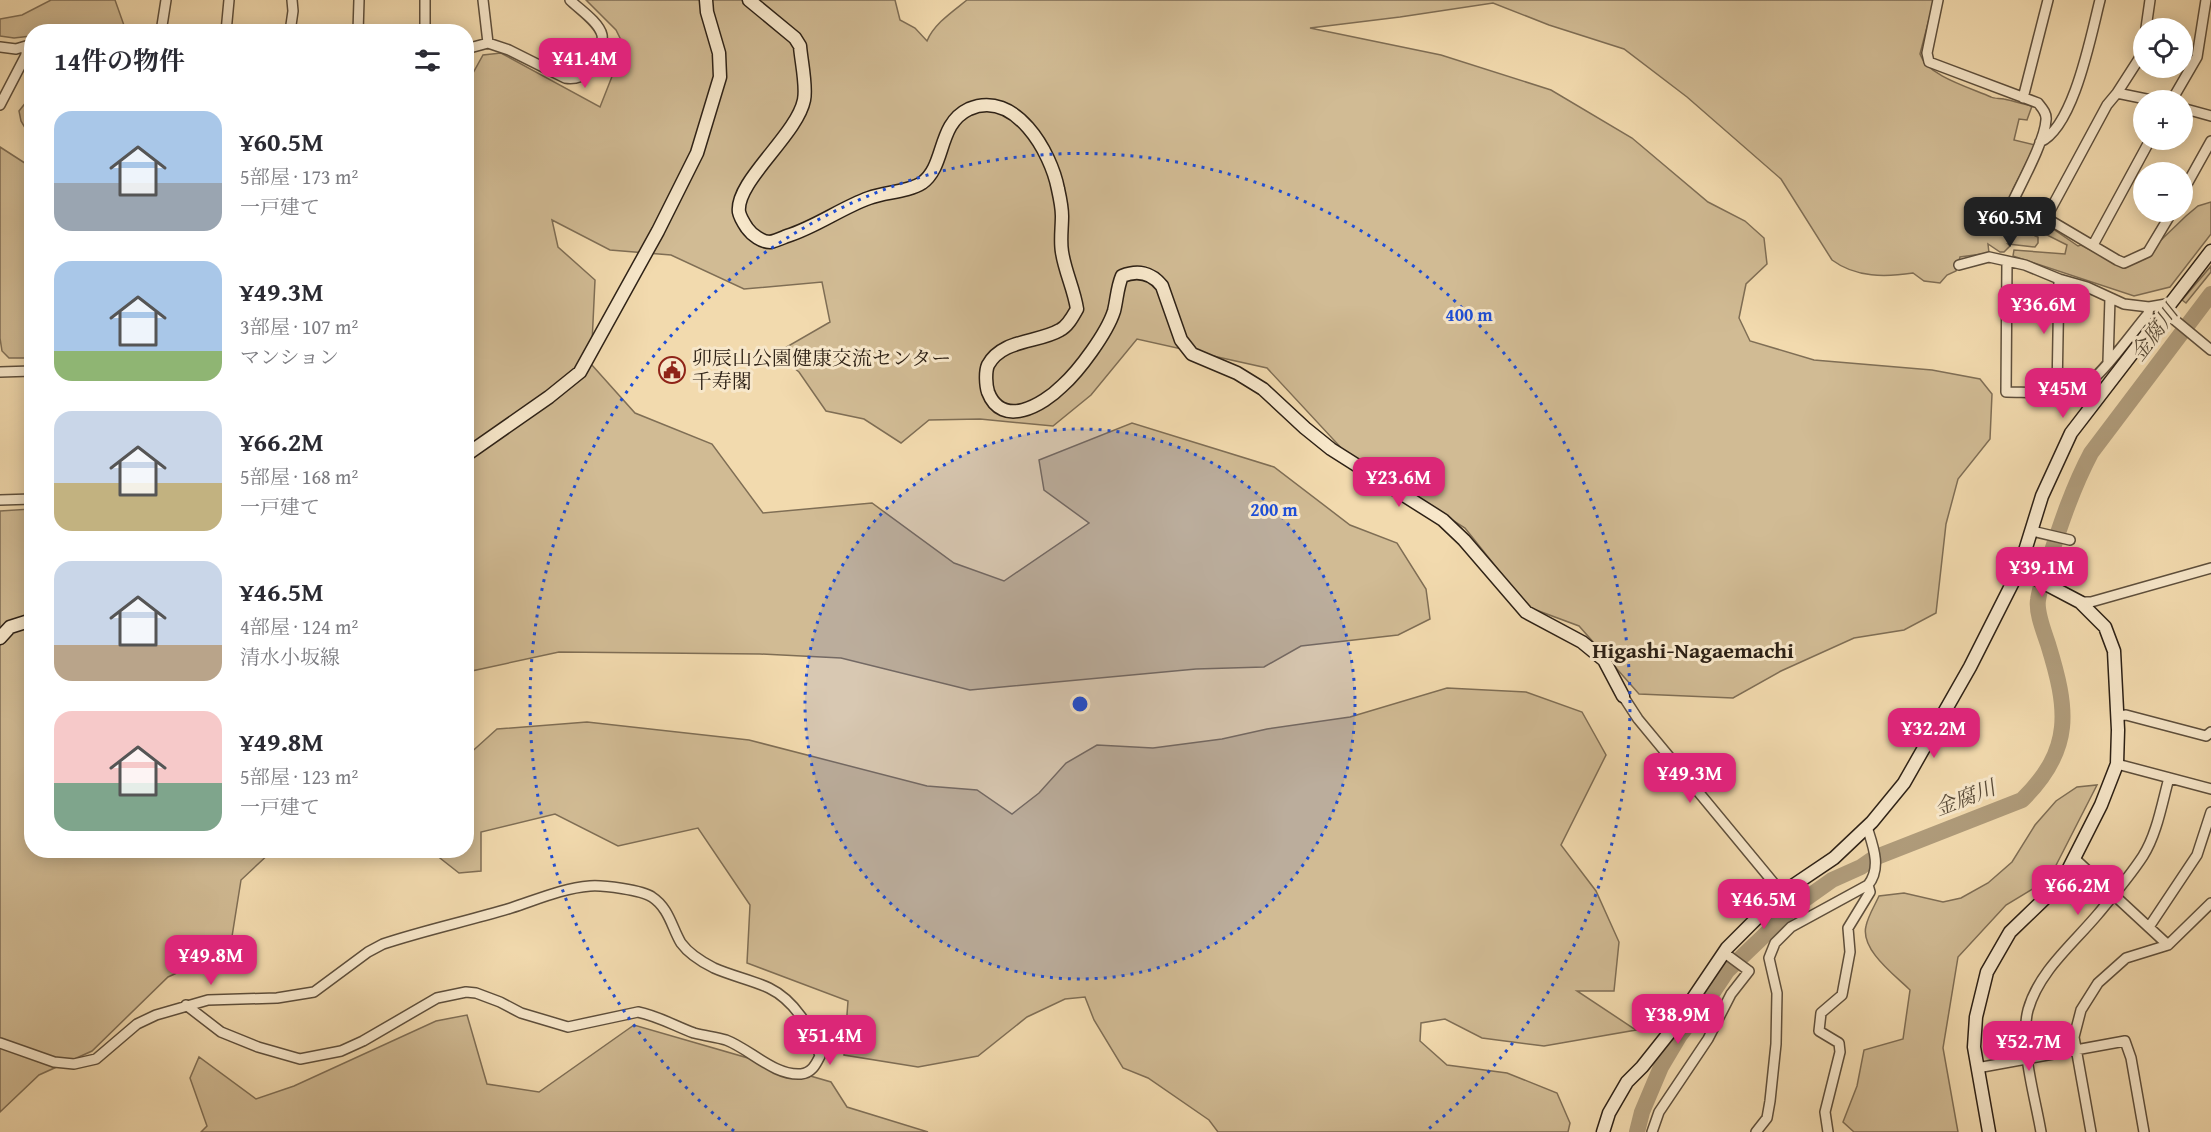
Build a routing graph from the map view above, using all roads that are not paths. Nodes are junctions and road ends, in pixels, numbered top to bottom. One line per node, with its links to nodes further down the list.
1 (166, 0): 16 (street)
2 (230, 0): 17 (street)
3 (292, 0): 18 (street)
4 (359, 0): 19 (street)
5 (425, 0): 20 (street)
6 (483, 0): 21 (street)
7 (570, 0): 21 (street)
8 (706, 0): 53 (street)
9 (749, 0): 63 (street)
10 (1938, 0): 30 (street)
11 (2048, 0): 30 (street)
12 (2100, 0): 35 (street)
13 (2150, 0): 15 (street)
14 (2206, 0): 27 (street)
15 (2147, 18)
16 (162, 24)
17 (227, 24)
18 (291, 24)
19 (358, 24)
20 (425, 24)
21 (488, 43): 24 (street)
22 (0, 47): 23 (street)
23 (24, 47)
24 (474, 47)
25 (24, 59): 31 (street)
26 (2133, 68): 28 (street)
27 (2178, 90)
28 (2117, 93): 29 (street); 38 (street)
29 (2133, 96)
30 (2022, 98): 35 (street)
31 (0, 105)
32 (2193, 111): 33 (street)
33 (2211, 116)
34 (2211, 141): 37 (street)
35 (2040, 142): 38 (street)
36 (2145, 150): 40 (street)
37 (2193, 173)
38 (2046, 218): 40 (street)
39 (2166, 222): 40 (street)
40 (2093, 245)
41 (2211, 251): 47 (street)
42 (2007, 261): 43 (street); 44 (street); 52 (street)
43 (1959, 265)
44 (2059, 279): 45 (street); 52 (street)
45 (2110, 298): 46 (street); 49 (street)
46 (2149, 307): 47 (street); 49 (street)
47 (2168, 307): 48 (street); 56 (street)
48 (2211, 351)
49 (2108, 363): 52 (street)
50 (24, 371): 51 (street)
51 (0, 372)
52 (2056, 392)
53 (474, 449)
54 (24, 499): 55 (street)
55 (0, 500)
56 (2036, 532): 57 (street); 59 (street)
57 (2070, 540)
58 (2211, 568): 60 (street)
59 (2025, 573): 60 (street); 70 (street)
60 (2074, 599): 64 (street)
61 (24, 623): 62 (street)
62 (0, 638)
63 (1623, 696): 73 (street)
64 (2117, 716): 65 (street); 66 (street)
65 (2211, 732)
66 (2117, 764): 67 (street); 71 (street)
67 (2169, 778): 68 (street); 74 (street)
68 (2211, 789)
69 (2211, 812): 76 (street)
70 (1867, 827): 72 (street); 73 (street)
71 (2074, 858): 74 (street); 83 (street)
72 (1870, 882): 86 (street); 87 (street)
73 (1782, 893): 78 (street)
74 (2113, 894): 76 (street); 82 (street)
75 (2211, 903): 77 (street)
76 (2148, 927): 77 (street)
77 (2168, 945): 81 (street)
78 (1726, 951): 84 (street); 85 (street)
79 (186, 1005): 79 (street); 80 (street)
80 (0, 1043)
81 (2076, 1049): 82 (street); 90 (street); 91 (street)
82 (2028, 1059): 83 (street); 89 (street)
83 (1977, 1068): 88 (street)
84 (1603, 1132)
85 (1652, 1132)
86 (1756, 1132)
87 (1828, 1132)
88 (1989, 1132)
89 (2041, 1132)
90 (2091, 1132)
91 (2144, 1132)

